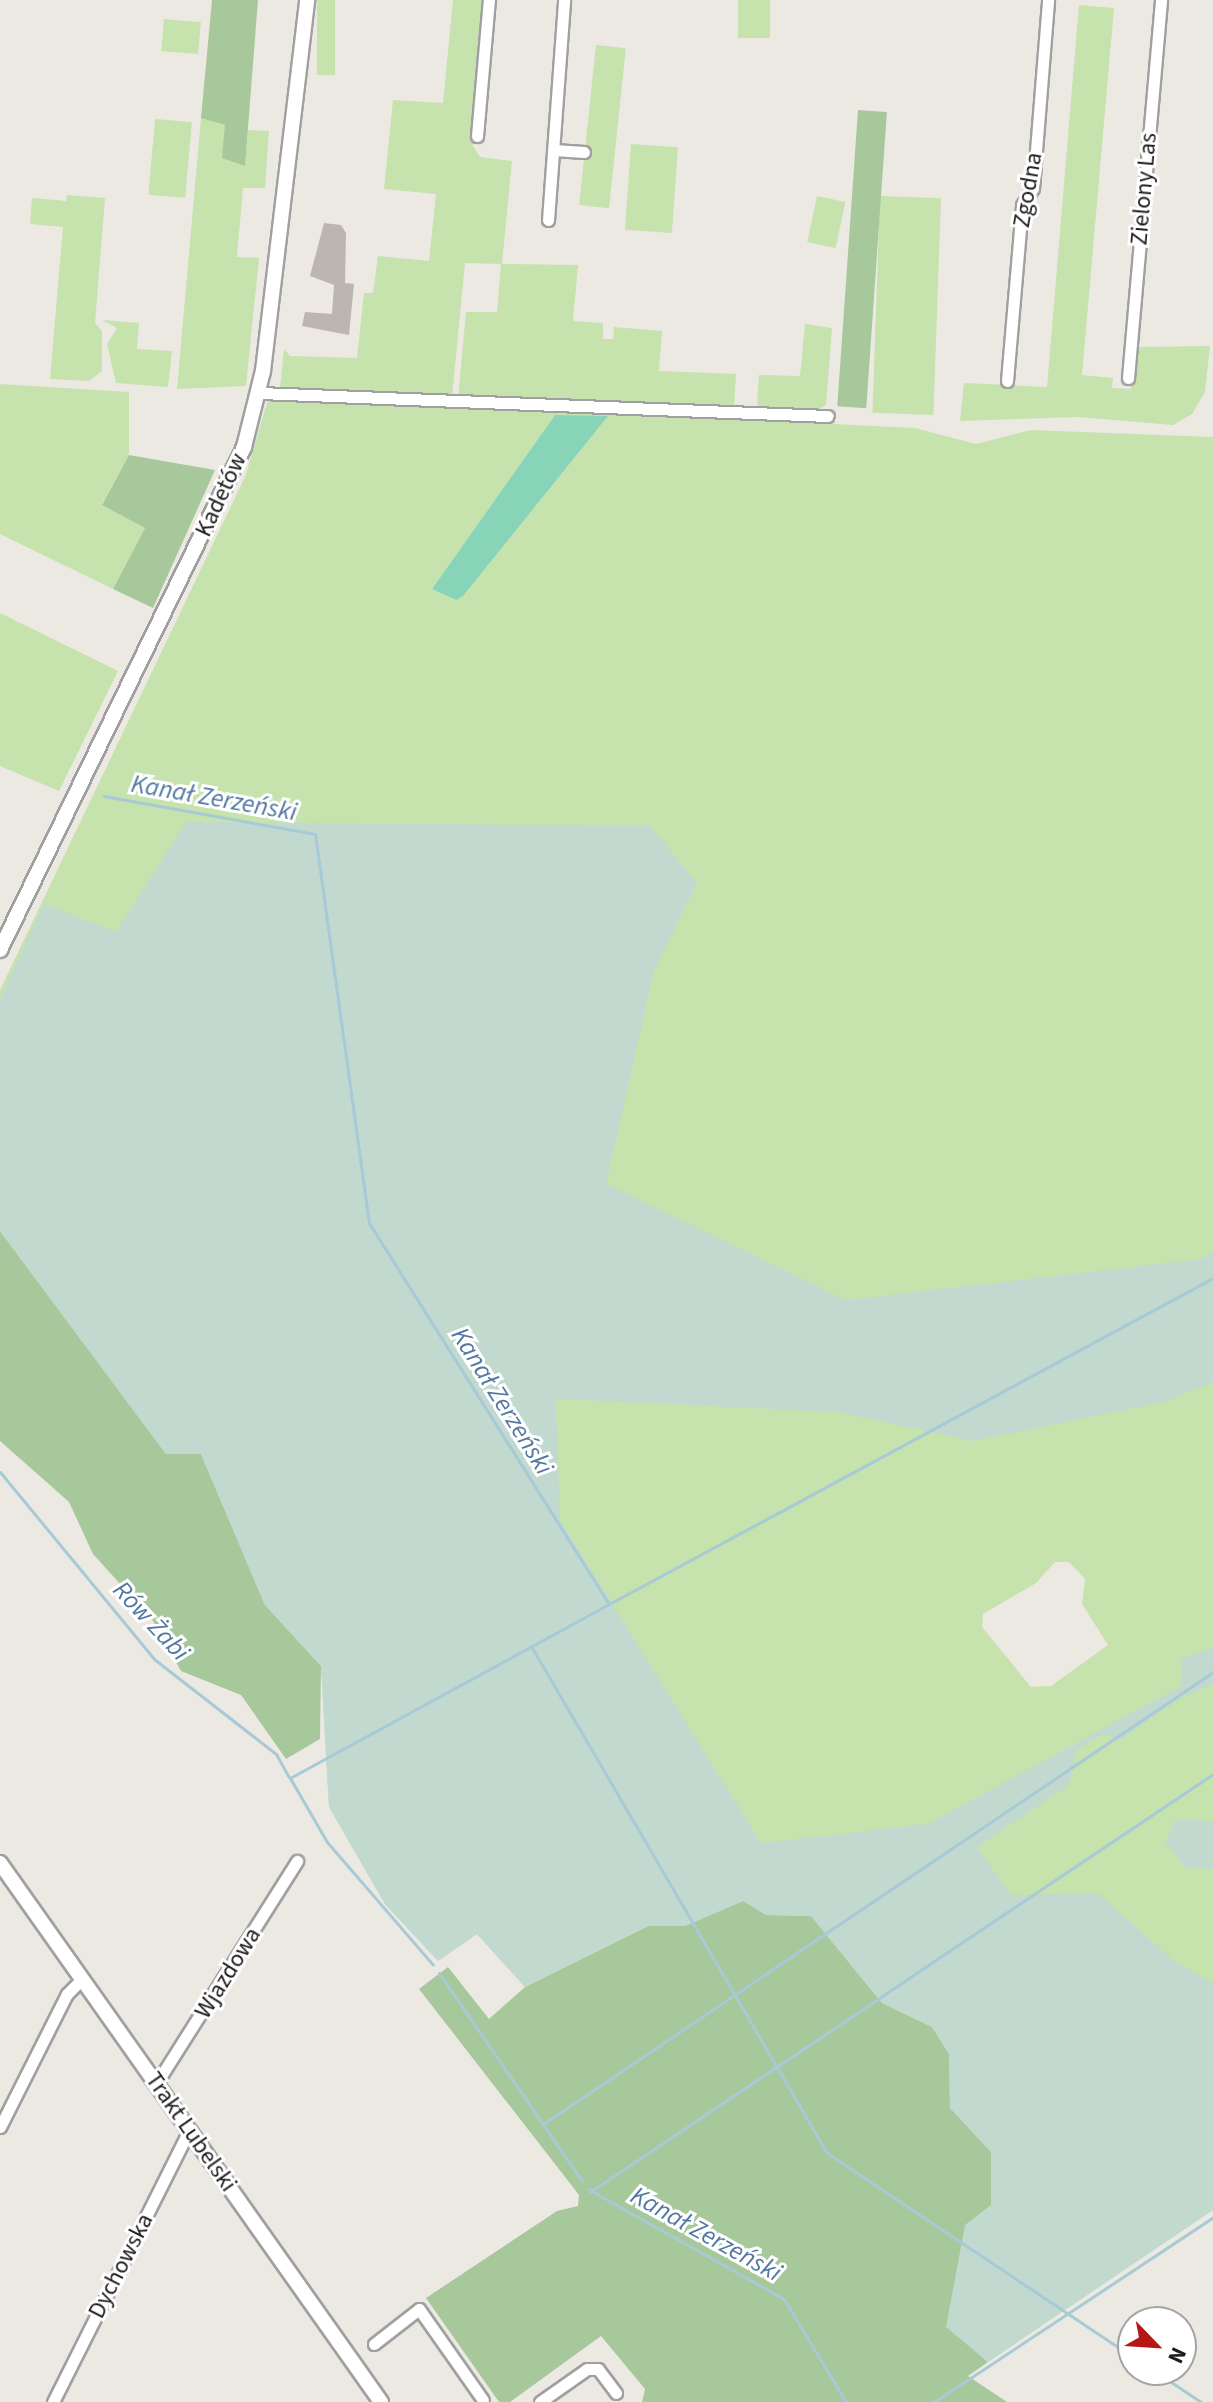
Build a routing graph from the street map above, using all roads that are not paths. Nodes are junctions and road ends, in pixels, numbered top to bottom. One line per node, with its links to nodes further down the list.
1 (307, 0): 12 (street, Kadetów)
2 (489, 0): 6 (street)
3 (564, 0): 7 (street)
4 (1048, 0): 11 (street, Zgodna)
5 (1161, 0): 10 (street, Zielony Las)
6 (477, 136)
7 (554, 150): 8 (street); 9 (street)
8 (584, 152)
9 (548, 220)
10 (1128, 378)
11 (1007, 381)
12 (260, 393): 13 (street); 14 (street, Kadetów)
13 (828, 416)
14 (0, 950)
15 (297, 1861): 18 (street, Wjazdowa)
16 (0, 1863): 17 (street, Trakt Lubelski)
17 (82, 1979): 18 (street, Trakt Lubelski); 19 (street)
18 (156, 2084): 20 (street, Trakt Lubelski)
19 (0, 2127)
20 (189, 2130): 24 (street, Dychowska); 25 (street, Trakt Lubelski)
21 (374, 2344): 23 (street)
22 (616, 2393): 26 (street)
23 (483, 2400)
24 (53, 2402)
25 (381, 2402)
26 (540, 2402)

